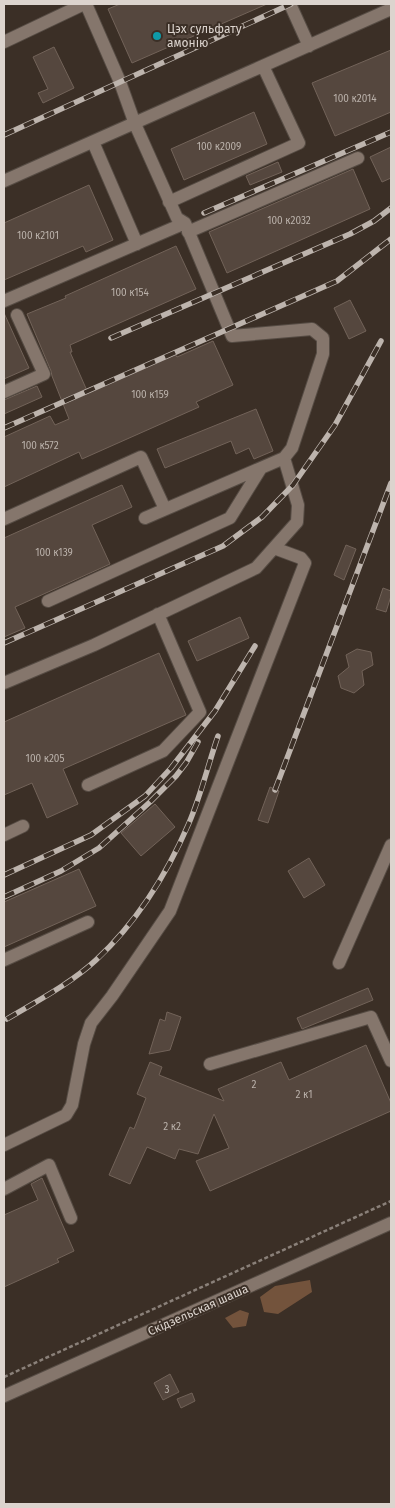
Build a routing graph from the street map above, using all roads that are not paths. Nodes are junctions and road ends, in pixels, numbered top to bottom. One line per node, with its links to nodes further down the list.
1 (85, 4): 4 (street); 7 (street)
2 (290, 4): 5 (street)
3 (391, 9): 5 (street)
4 (4, 42)
5 (309, 46): 6 (street)
6 (263, 66): 7 (street); 11 (street)
7 (135, 124): 8 (street); 11 (street)
8 (93, 142): 10 (street); 13 (street)
9 (358, 158): 12 (street)
10 (4, 182)
11 (169, 202): 12 (street)
12 (187, 228): 13 (street); 17 (street)
13 (137, 244): 14 (street)
14 (4, 301)
15 (17, 315): 16 (street)
16 (4, 392)
17 (284, 458): 18 (street); 22 (street)
18 (261, 468): 19 (street); 23 (street)
19 (165, 509): 20 (street); 21 (street)
20 (145, 518)
21 (4, 519)
22 (274, 548): 24 (street); 35 (street)
23 (48, 601)
24 (158, 614): 25 (street); 26 (street)
25 (4, 683)
26 (88, 785)
27 (23, 826): 28 (street)
28 (4, 835)
29 (391, 845): 32 (street)
30 (88, 922): 31 (street)
31 (4, 960)
32 (340, 963)
33 (391, 1061): 34 (street)
34 (210, 1064)
35 (6, 1140)
36 (4, 1189): 37 (street)
37 (72, 1218)
38 (391, 1223): 39 (street, Скідзельская шаша)
39 (4, 1396)

